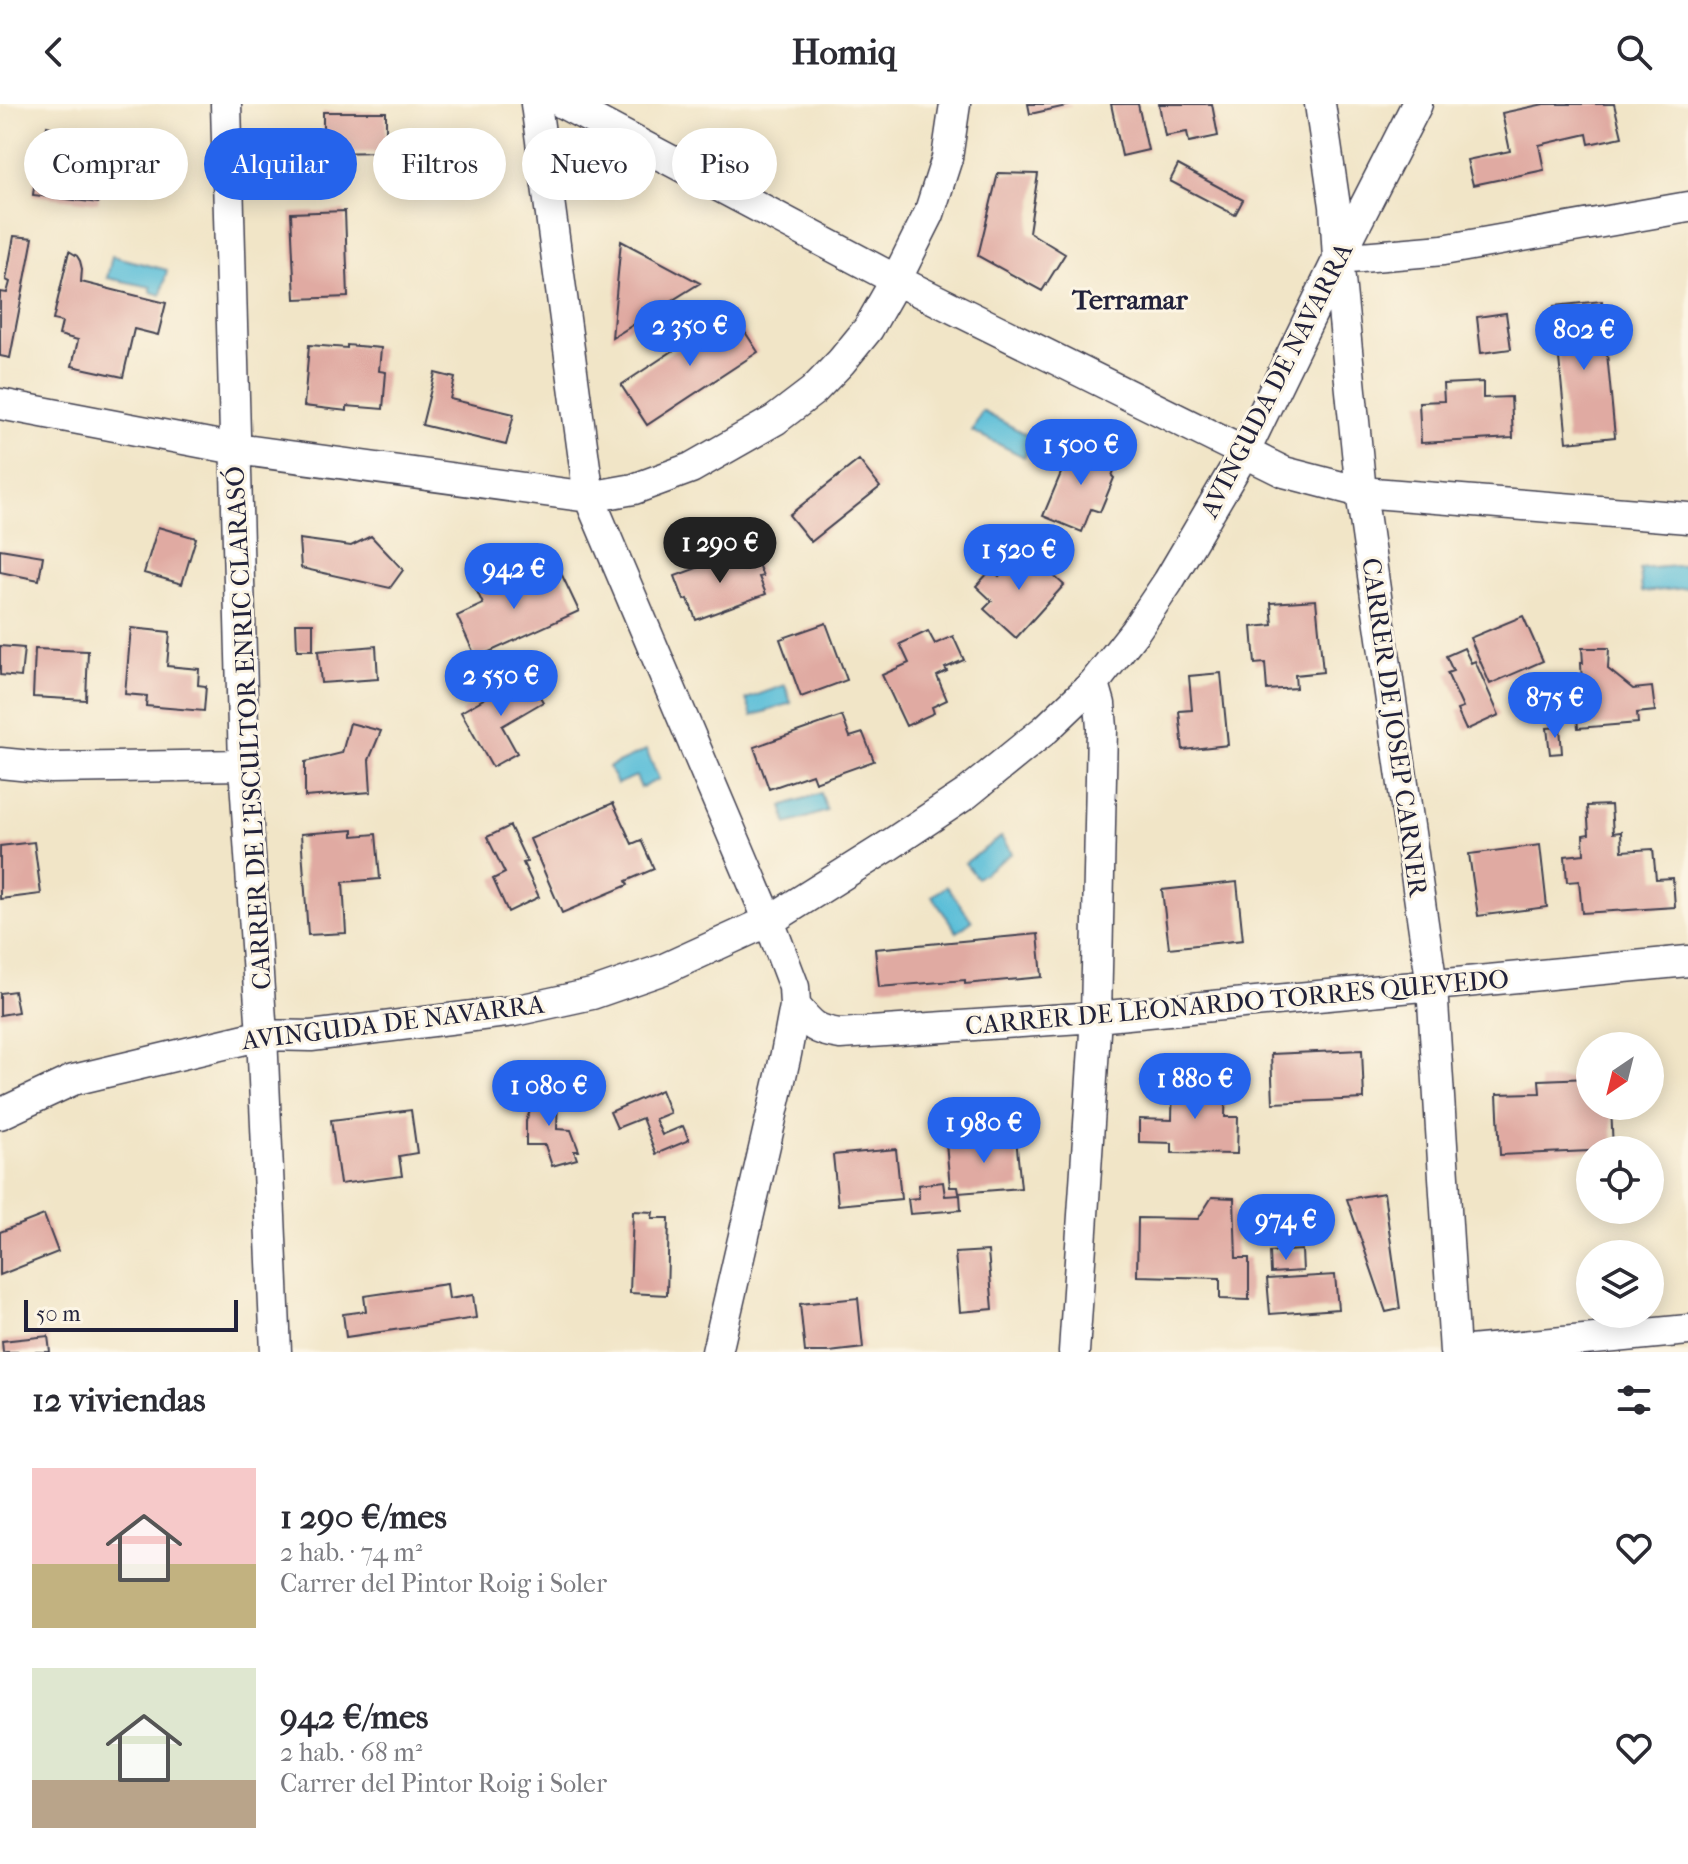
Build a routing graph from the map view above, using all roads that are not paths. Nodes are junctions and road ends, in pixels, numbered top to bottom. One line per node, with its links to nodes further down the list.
1 (226, 104): 11 (street, CARRER DE L'ESCULTOR ENRIC CLARASÓ)
2 (536, 104): 14 (street)
3 (564, 104): 9 (street)
4 (955, 104): 9 (street)
5 (1320, 104): 8 (street, CARRER DE JOSEP CARNER)
6 (1417, 104): 8 (street, AVINGUDA DE NAVARRA)
7 (1688, 207): 8 (street)
8 (1338, 259): 12 (street, AVINGUDA DE NAVARRA); 13 (street, CARRER DE JOSEP CARNER)
9 (896, 280): 12 (street); 14 (street)
10 (0, 404): 11 (street)
11 (236, 449): 14 (street); 18 (street, CARRER DE L'ESCULTOR ENRIC CLARASÓ)
12 (1244, 453): 13 (street); 16 (street, AVINGUDA DE NAVARRA)
13 (1361, 492): 15 (street); 21 (street, CARRER DE JOSEP CARNER)
14 (589, 497): 19 (street)
15 (1688, 518)
16 (1094, 683): 19 (street, AVINGUDA DE NAVARRA); 23 (street)
17 (0, 763): 18 (street)
18 (244, 765): 24 (street, CARRER DE L'ESCULTOR ENRIC CLARASÓ)
19 (769, 921): 22 (street); 24 (street, AVINGUDA DE NAVARRA)
20 (1688, 961): 21 (street, CARRER DE LEONARDO TORRES QUEVEDO)
21 (1432, 986): 23 (street, CARRER DE LEONARDO TORRES QUEVEDO); 30 (street, CARRER DE JOSEP CARNER)
22 (795, 1006): 23 (street, CARRER DE LEONARDO TORRES QUEVEDO); 28 (street)
23 (1096, 1017): 29 (street)
24 (262, 1035): 25 (street, AVINGUDA DE NAVARRA); 27 (street, CARRER DE L'ESCULTOR ENRIC CLARASÓ)
25 (0, 1114)
26 (1688, 1330): 30 (street)
27 (276, 1352)
28 (717, 1352)
29 (1074, 1352)
30 (1457, 1352)

